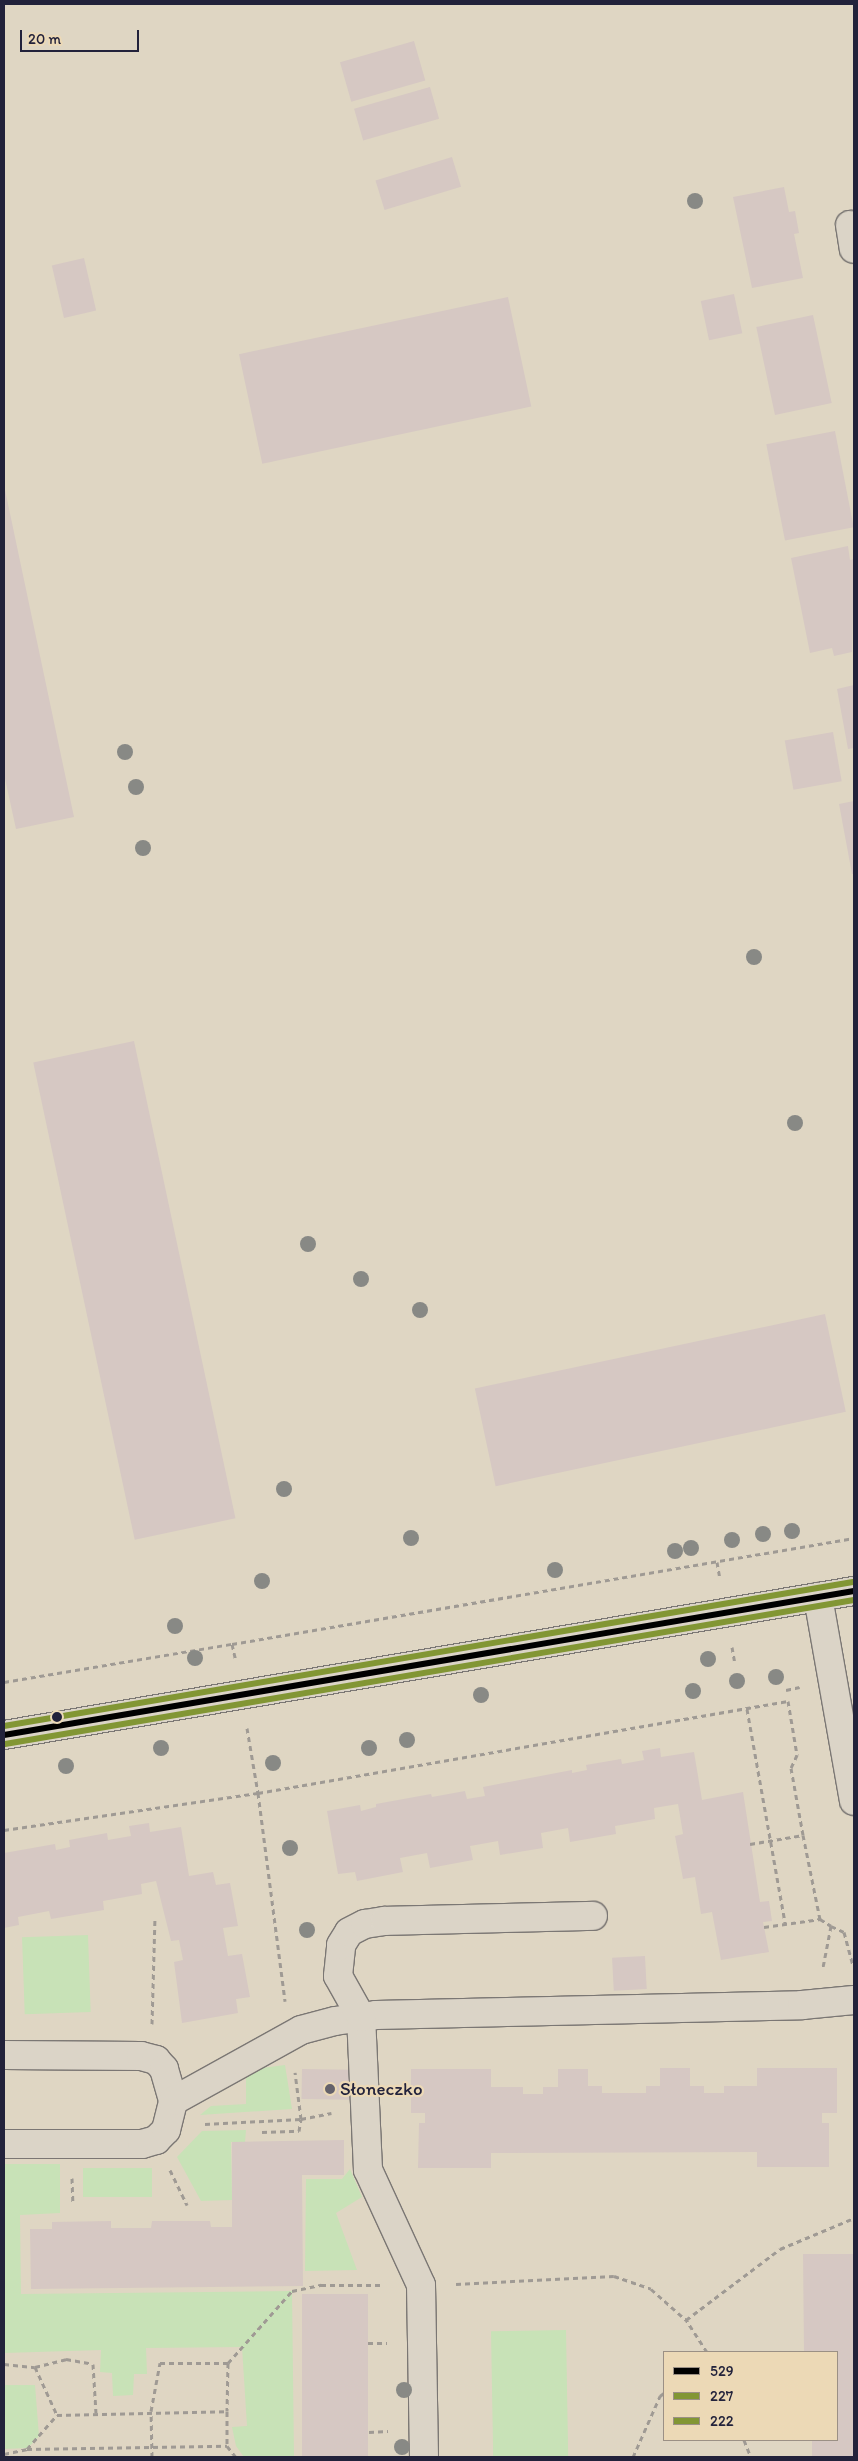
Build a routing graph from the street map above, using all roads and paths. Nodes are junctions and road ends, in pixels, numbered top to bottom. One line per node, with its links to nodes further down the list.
1 (854, 1538): 2 (path)
2 (717, 1562): 3 (path); 7 (path)
3 (721, 1582)
4 (854, 1591): 5 (street)
5 (818, 1597): 13 (street); 15 (street)
6 (731, 1641): 9 (path)
7 (232, 1644): 8 (path); 10 (path)
8 (237, 1664)
9 (735, 1664)
10 (4, 1682)
11 (747, 1709): 14 (path); 17 (path); 18 (path)
12 (247, 1722): 14 (path)
13 (4, 1735)
14 (258, 1793): 16 (path); 29 (path)
15 (854, 1801)
16 (4, 1830)
17 (802, 1835): 18 (path); 22 (path)
18 (770, 1840): 19 (path); 23 (path)
19 (750, 1844)
20 (593, 1916): 30 (street)
21 (155, 1917): 31 (path)
22 (820, 1918): 23 (path); 24 (path)
23 (785, 1923): 25 (path)
24 (831, 1926): 26 (path); 28 (path)
25 (764, 1927)
26 (854, 1968)
27 (854, 2000): 28 (street)
28 (802, 2005): 30 (street)
29 (286, 2011)
30 (361, 2016): 33 (street); 40 (street)
31 (152, 2027)
32 (4, 2055): 33 (street)
33 (173, 2101): 36 (street)
34 (301, 2119): 35 (path)
35 (262, 2132)
36 (4, 2144)
37 (166, 2161): 38 (path)
38 (187, 2205)
39 (854, 2218): 41 (path)
40 (421, 2285): 41 (path); 43 (path); 58 (street)
41 (686, 2320): 42 (path)
42 (705, 2351)
43 (228, 2363): 47 (path); 48 (path)
44 (4, 2364): 45 (path)
45 (35, 2367): 49 (path); 50 (path)
46 (663, 2394): 59 (path)
47 (151, 2411): 48 (path); 49 (path); 52 (path)
48 (227, 2411): 53 (path)
49 (96, 2413): 50 (path)
50 (57, 2415): 54 (path)
51 (744, 2441): 60 (path)
52 (153, 2446): 53 (path); 54 (path); 56 (path)
53 (227, 2446): 57 (path)
54 (27, 2449): 55 (path)
55 (4, 2454)
56 (152, 2457)
57 (236, 2457)
58 (424, 2457)
59 (633, 2457)
60 (752, 2457)

